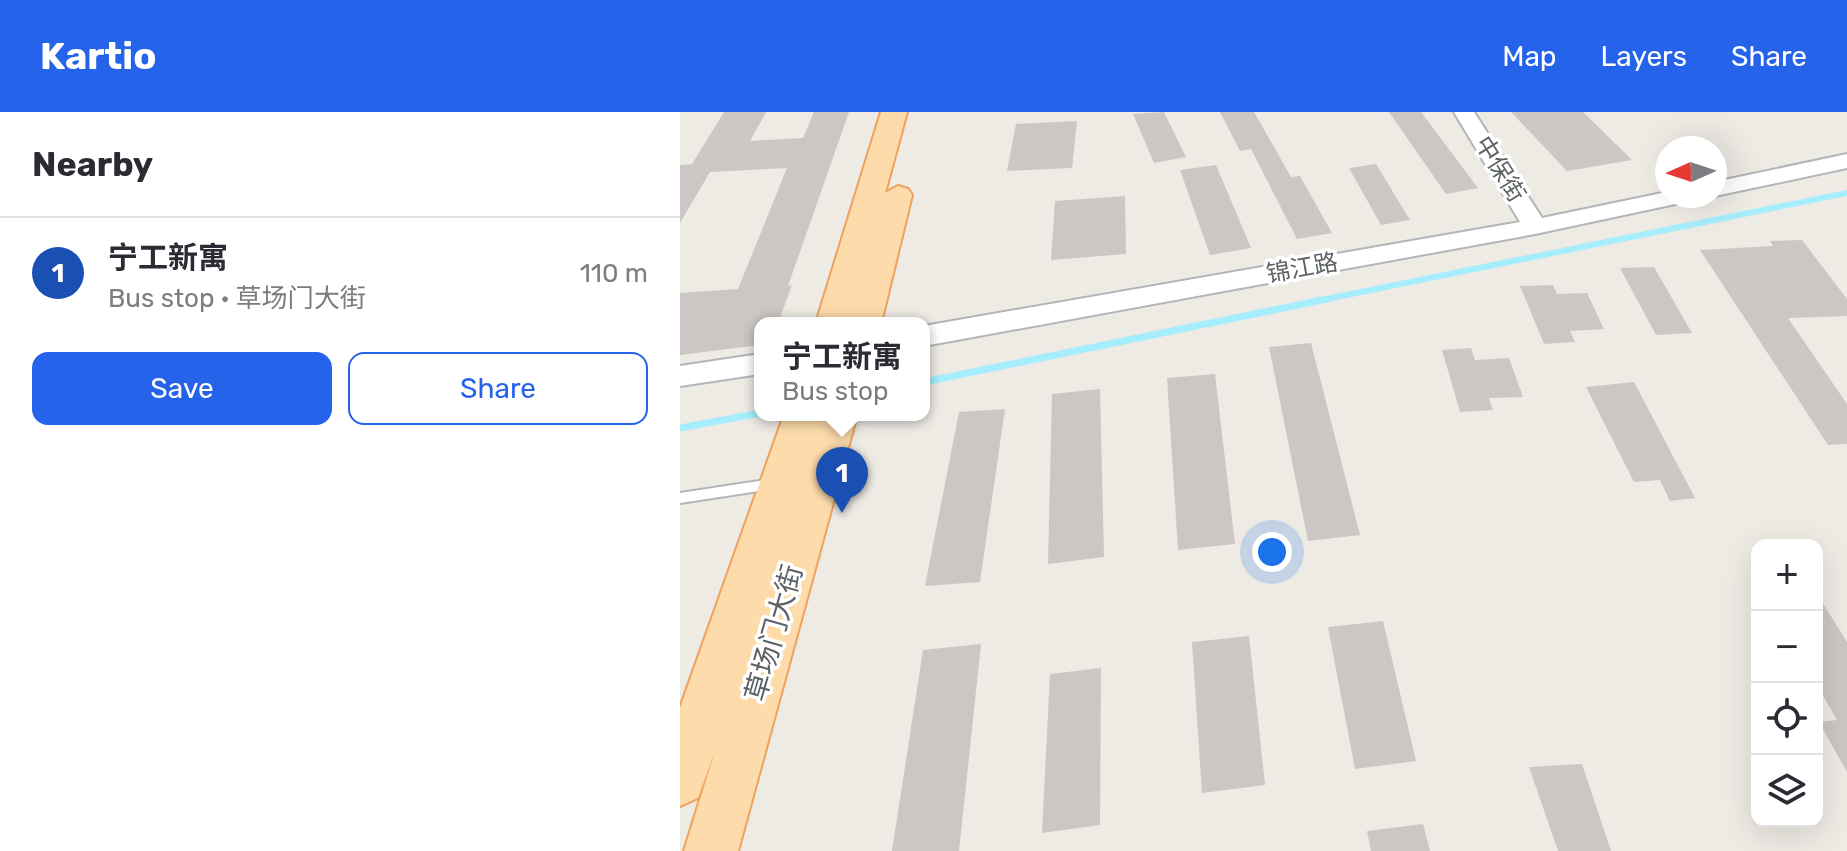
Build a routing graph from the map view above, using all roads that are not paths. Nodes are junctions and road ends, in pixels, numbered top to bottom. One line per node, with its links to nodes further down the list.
1 (894, 112): 8 (main road)
2 (920, 112): 9 (main road)
3 (1464, 112): 7 (street, 中保街)
4 (1847, 161): 5 (street)
5 (1727, 186)
6 (1655, 201): 7 (street, 锦江路)
7 (1535, 227): 10 (street, 锦江路)
8 (835, 317)
9 (866, 317)
10 (930, 335)
11 (754, 365): 12 (street)
12 (680, 376)
13 (811, 421): 15 (main road, 草场门大街)
14 (812, 421): 17 (main road, 草场门大街)
15 (779, 482): 16 (lane); 17 (main road, 草场门大街)
16 (680, 498)
17 (729, 685): 18 (main road, 草场门大街); 19 (main road, 草场门大街)
18 (680, 780)
19 (711, 851)

